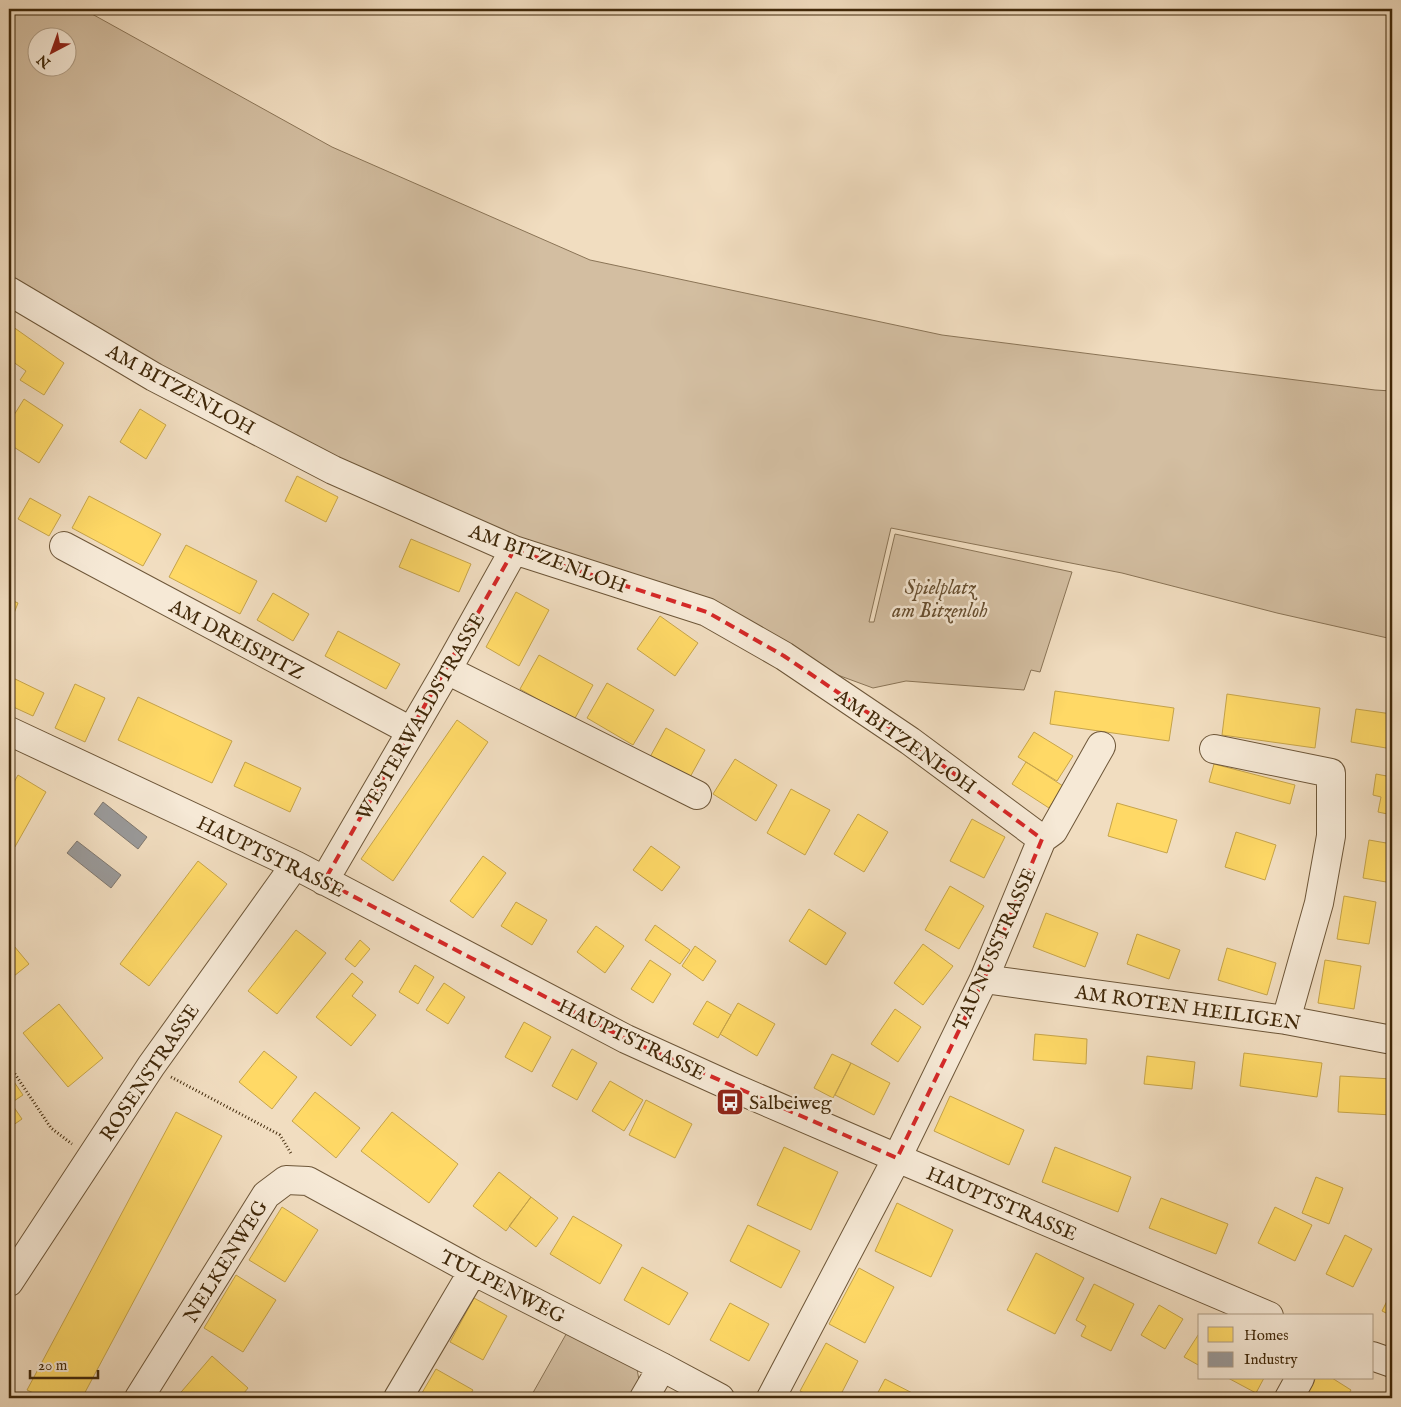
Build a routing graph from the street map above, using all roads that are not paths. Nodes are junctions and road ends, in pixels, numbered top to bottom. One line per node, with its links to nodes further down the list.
1 (9, 291): 3 (street, AM BITZENLOH)
2 (64, 546): 6 (street, AM DREISPITZ)
3 (514, 550): 4 (street, WESTERWALDSTRASSE); 10 (street, AM BITZENLOH)
4 (447, 670): 6 (street, WESTERWALDSTRASSE); 9 (street)
5 (9, 731): 11 (street, HAUPTSTRASSE)
6 (411, 731): 12 (street, WESTERWALDSTRASSE)
7 (1101, 746): 10 (street, TAUNUSSTRASSE)
8 (1214, 749): 14 (street)
9 (697, 796)
10 (1042, 840): 13 (street, TAUNUSSTRASSE)
11 (294, 865): 12 (street, HAUPTSTRASSE); 19 (street, ROSENSTRASSE)
12 (324, 881): 16 (street, HAUPTSTRASSE)
13 (984, 979): 14 (street, AM ROTEN HEILIGEN); 16 (street, TAUNUSSTRASSE)
14 (1286, 1020): 15 (street, AM ROTEN HEILIGEN)
15 (1392, 1040)
16 (897, 1158): 20 (street, HAUPTSTRASSE); 29 (street)
17 (297, 1180): 18 (street, TULPENWEG); 25 (street, NELKENWEG)
18 (473, 1271): 23 (street, TULPENWEG); 26 (street)
19 (9, 1282)
20 (1264, 1314)
21 (1374, 1357): 22 (street)
22 (1392, 1363)
23 (662, 1367): 27 (street); 28 (street, TULPENWEG)
24 (1299, 1380): 30 (street)
25 (139, 1398)
26 (398, 1398)
27 (644, 1398)
28 (720, 1398)
29 (772, 1398)
30 (1289, 1398)

